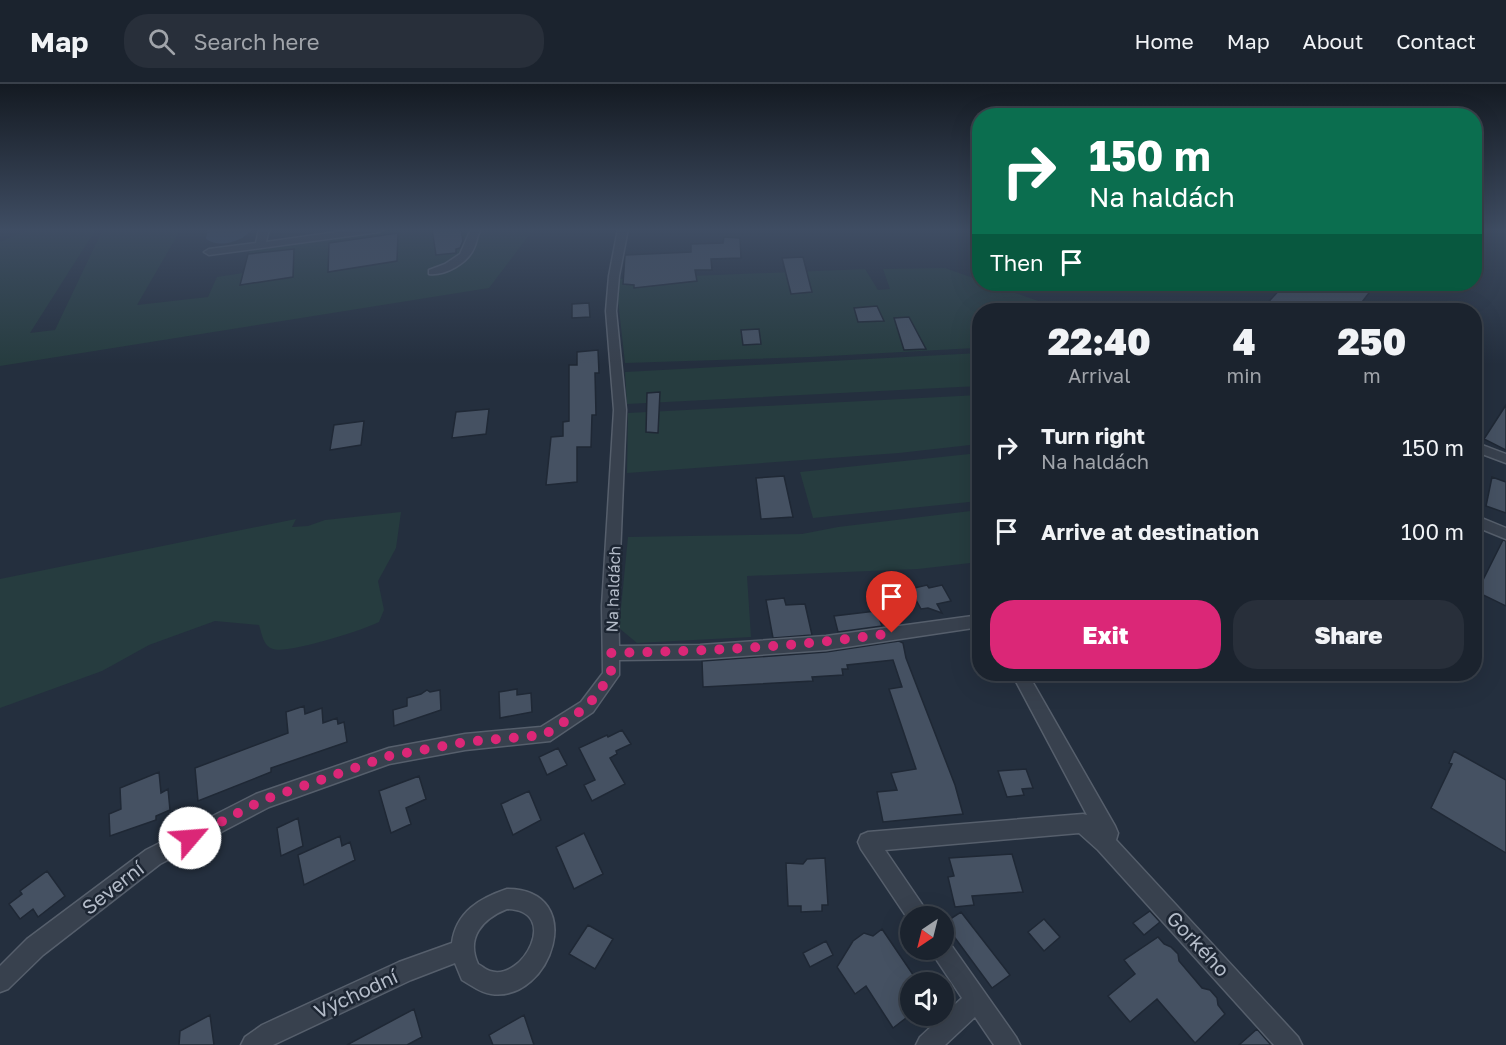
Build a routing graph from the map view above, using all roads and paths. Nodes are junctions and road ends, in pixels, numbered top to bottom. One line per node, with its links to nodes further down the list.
1 (614, 274): 7 (street, Na haldách)
2 (1482, 453): 3 (street)
3 (1506, 459)
4 (1482, 524): 5 (street)
5 (1506, 534)
6 (972, 622): 7 (street, Na haldách)
7 (611, 653): 13 (street, Severní)
8 (1024, 681): 9 (street, Gorkého)
9 (1105, 843): 10 (street, Gorkého); 18 (street, Gorkého)
10 (912, 906)
11 (462, 950): 15 (street, Východní)
12 (948, 960): 14 (street)
13 (0, 981)
14 (976, 1000): 16 (street); 17 (street)
15 (253, 1045)
16 (928, 1045)
17 (1008, 1045)
18 (1290, 1045)

